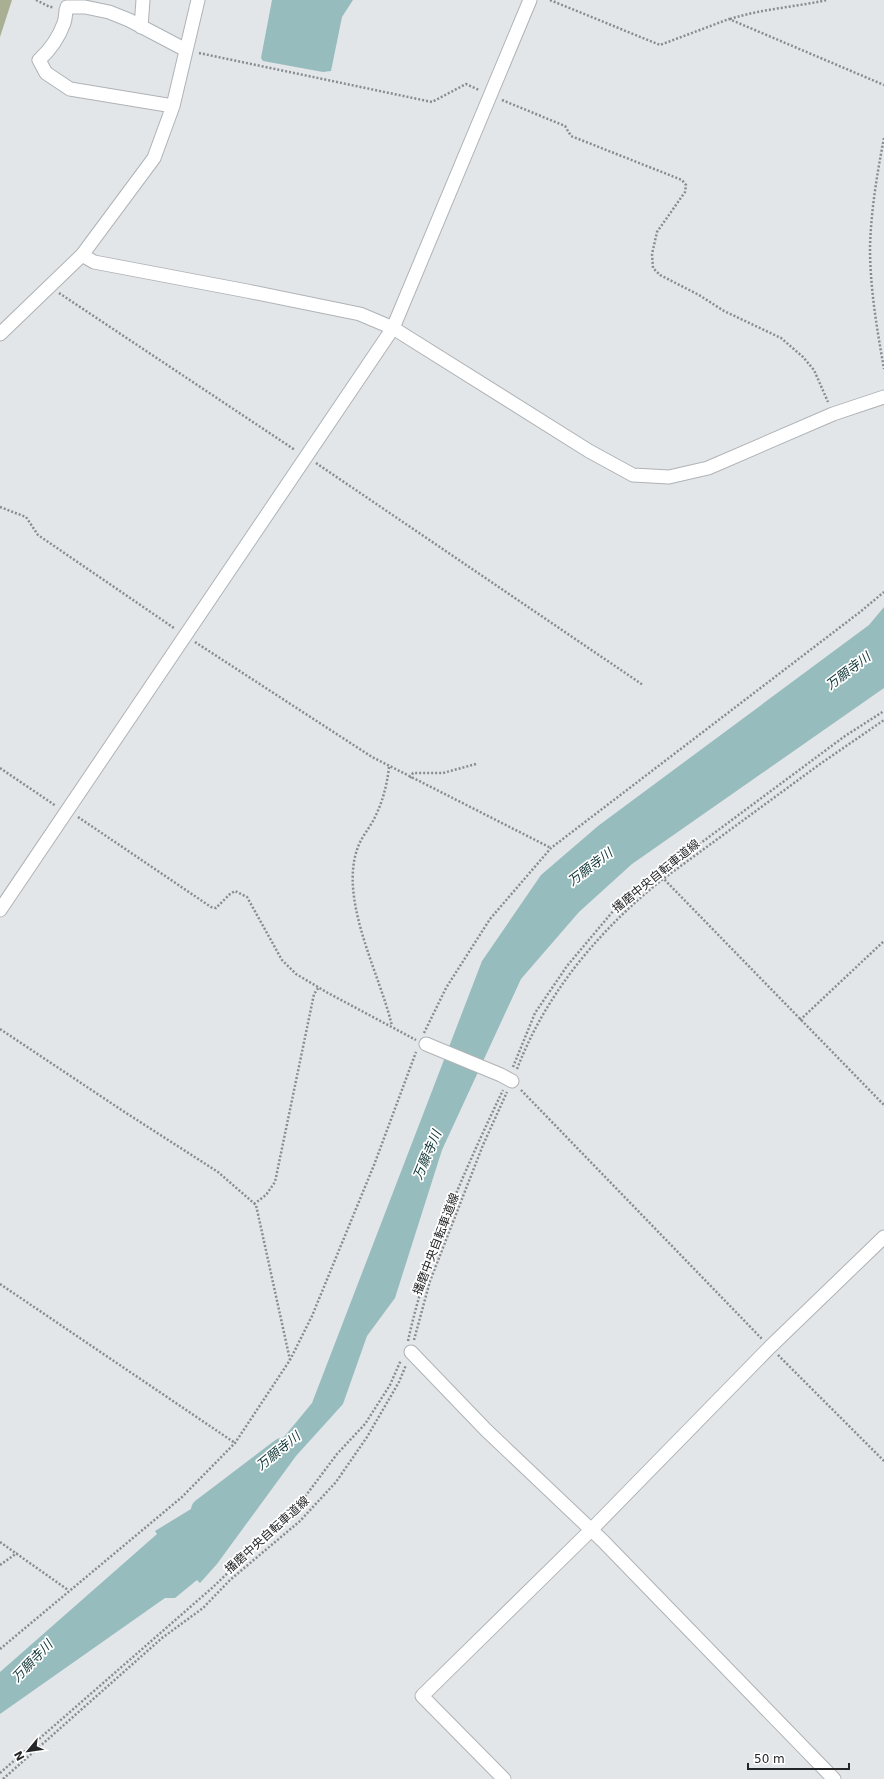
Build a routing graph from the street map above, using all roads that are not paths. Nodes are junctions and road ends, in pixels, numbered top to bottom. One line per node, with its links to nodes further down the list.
1 (144, 0): 4 (street)
2 (198, 0): 5 (street)
3 (530, 0): 8 (street)
4 (141, 27): 5 (street); 6 (street)
5 (186, 50): 6 (street)
6 (173, 106): 7 (street)
7 (82, 255): 8 (street); 9 (street)
8 (393, 328): 10 (street); 11 (street)
9 (0, 334)
10 (884, 397)
11 (0, 910)
12 (422, 1043): 13 (street)
13 (507, 1078)
14 (884, 1237): 16 (street)
15 (407, 1351): 16 (street)
16 (591, 1530): 17 (street); 18 (street)
17 (504, 1779)
18 (834, 1779)

